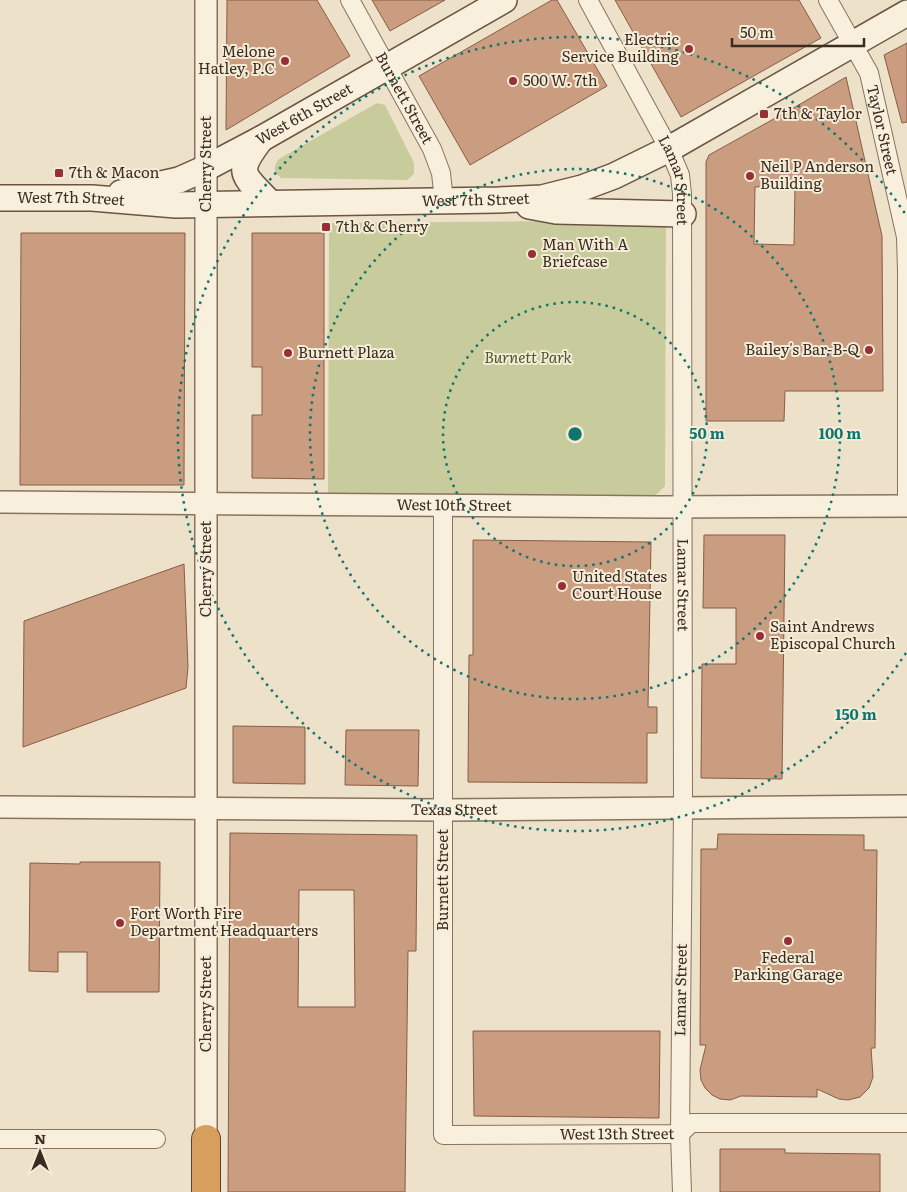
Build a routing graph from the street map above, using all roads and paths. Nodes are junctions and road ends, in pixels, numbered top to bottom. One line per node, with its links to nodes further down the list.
1 (206, 0): 11 (street, Cherry Street)
2 (350, 0): 8 (street, Burnett Street)
3 (504, 0): 8 (main road, West 6th Street)
4 (588, 0): 10 (street, Lamar Street)
5 (828, 0): 7 (street, Taylor Street)
6 (907, 13): 7 (main road, West 7th Street)
7 (853, 44): 10 (main road, West 7th Street); 19 (street, Taylor Street)
8 (387, 67): 9 (main road, West 6th Street); 15 (street, Burnett Street)
9 (261, 139): 11 (main road, West 6th Street); 16 (main road)
10 (668, 149): 14 (main road, West 7th Street); 18 (street, Lamar Street)
11 (206, 168): 13 (main road, West 6th Street); 17 (street, Cherry Street)
12 (0, 198): 13 (main road, West 7th Street)
13 (92, 198): 17 (main road, West 7th Street)
14 (498, 200): 15 (main road, West 7th Street); 18 (main road)
15 (444, 201): 16 (main road, West 7th Street)
16 (270, 203): 17 (main road, West 7th Street)
17 (206, 204): 22 (street, Cherry Street)
18 (683, 214): 25 (street, Lamar Street)
19 (907, 272): 20 (street, Taylor Street)
20 (907, 501)
21 (0, 502): 22 (street, West 10th Street)
22 (206, 504): 23 (street, West 10th Street); 28 (street, Cherry Street)
23 (443, 505): 25 (street, West 10th Street); 30 (street, Burnett Street)
24 (907, 506): 25 (street, West 10th Street)
25 (683, 507): 29 (street, Lamar Street)
26 (907, 806): 29 (street, Texas Street)
27 (0, 807): 28 (street, Texas Street)
28 (206, 808): 30 (street, Texas Street); 36 (street, Cherry Street)
29 (683, 808): 30 (street, Texas Street); 33 (street, Lamar Street)
30 (443, 810): 32 (street, Burnett Street)
31 (907, 1123): 33 (street, West 13th Street)
32 (443, 1134): 33 (street, West 13th Street)
33 (680, 1134): 38 (street, Lamar Street)
34 (0, 1139): 35 (street)
35 (156, 1139)
36 (206, 1139): 37 (highway)
37 (206, 1192)
38 (682, 1192)

